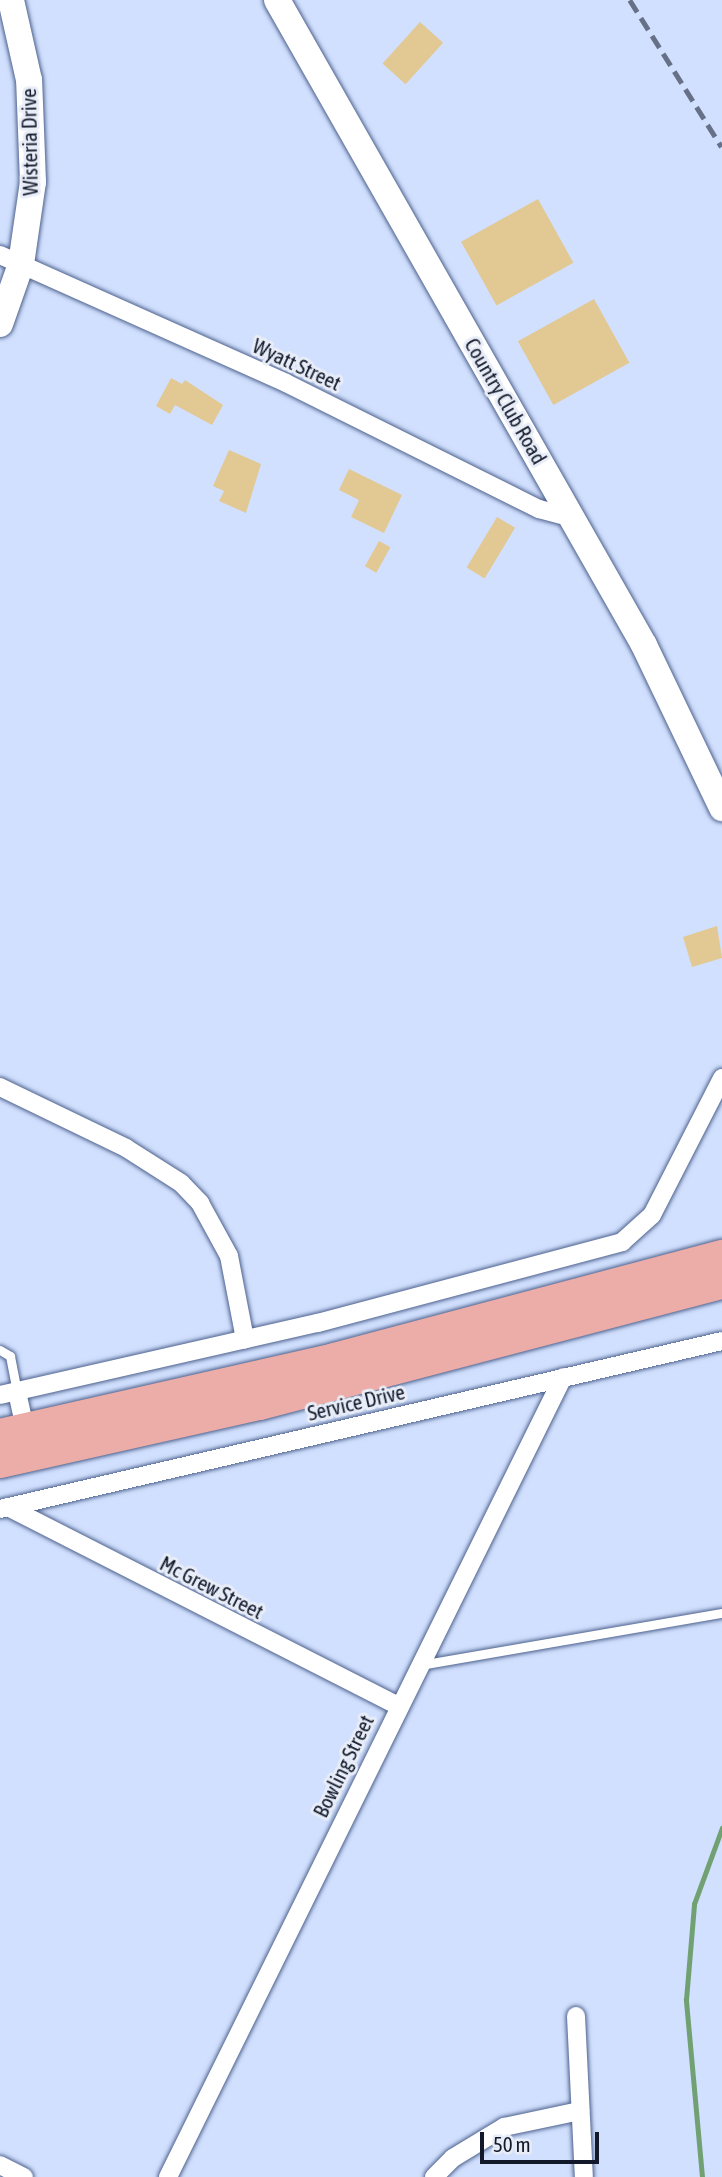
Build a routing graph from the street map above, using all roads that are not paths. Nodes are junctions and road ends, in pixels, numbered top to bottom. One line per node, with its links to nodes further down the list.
1 (11, 0): 3 (street, Wisteria Drive)
2 (277, 0): 5 (street, Country Club Road)
3 (10, 259): 4 (street, Wisteria Drive); 5 (street, Wyatt Street)
4 (0, 324)
5 (573, 518): 6 (street, Country Club Road)
6 (722, 808)
7 (722, 1078): 11 (street)
8 (0, 1087): 11 (street)
9 (722, 1255): 16 (main road)
10 (722, 1284): 16 (main road)
11 (244, 1339): 15 (street)
12 (722, 1341): 14 (street, Service Drive)
13 (0, 1350): 15 (lane)
14 (563, 1377): 18 (street, Service Drive); 20 (street, Bowling Street)
15 (8, 1393): 16 (street)
16 (19, 1440): 17 (main road)
17 (0, 1463)
18 (4, 1508): 21 (street, Mc Grew Street)
19 (722, 1613): 20 (lane)
20 (419, 1665): 21 (street, Bowling Street)
21 (398, 1706): 26 (street, Bowling Street)
22 (576, 2016): 23 (street)
23 (580, 2111): 27 (street); 28 (street)
24 (0, 2165): 25 (street)
25 (24, 2177)
26 (168, 2177)
27 (434, 2177)
28 (584, 2177)

